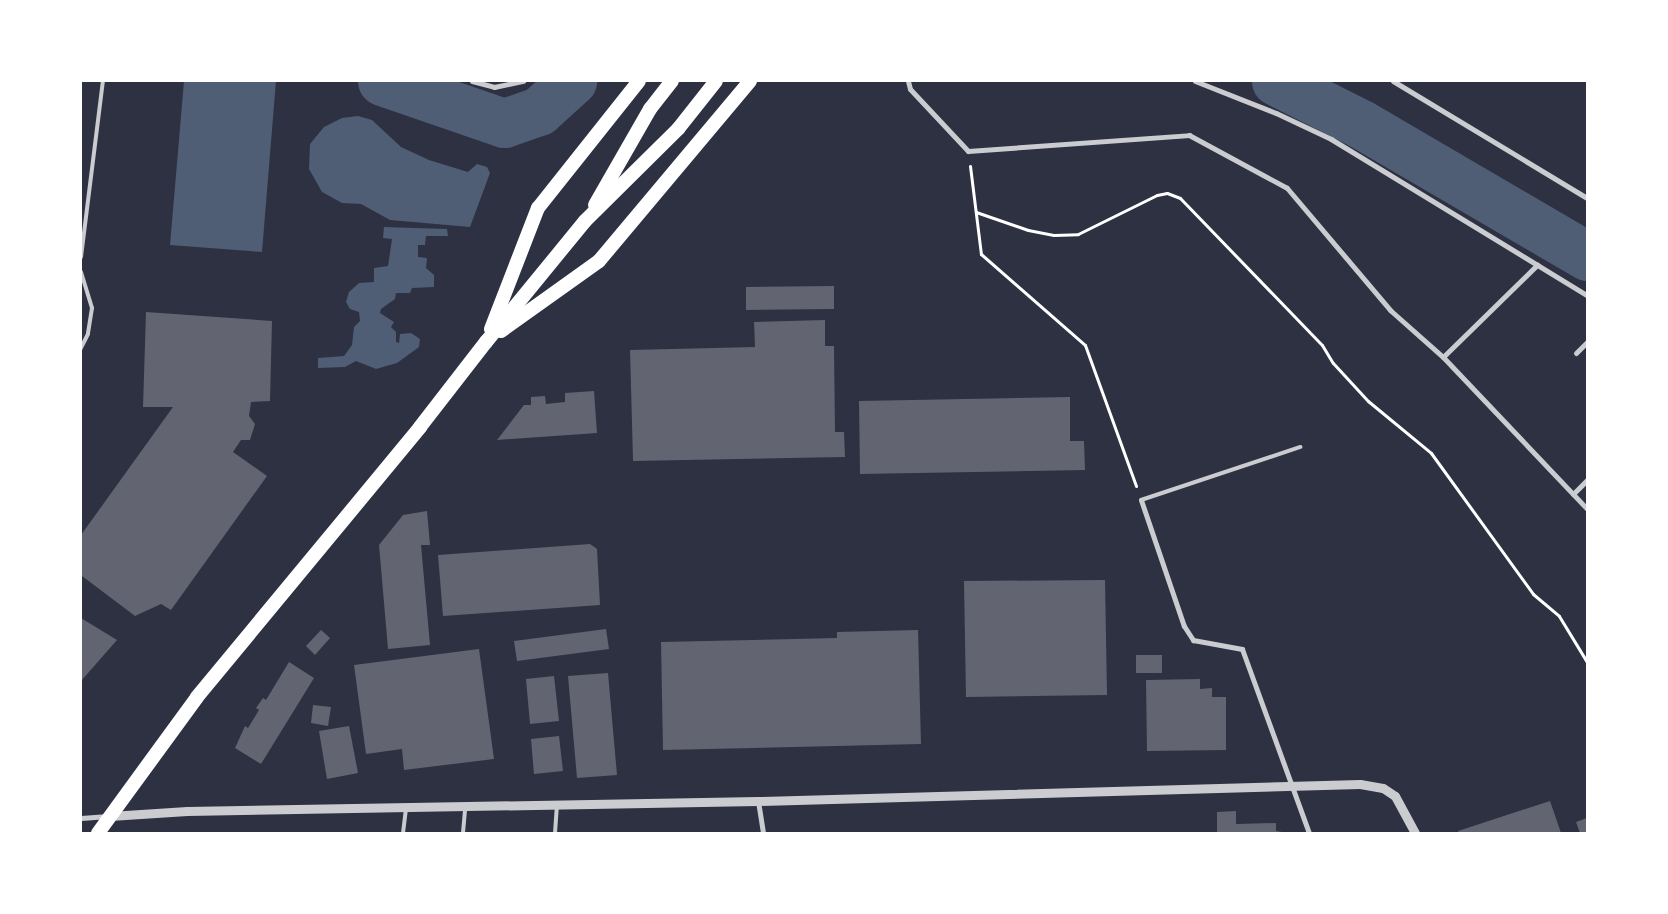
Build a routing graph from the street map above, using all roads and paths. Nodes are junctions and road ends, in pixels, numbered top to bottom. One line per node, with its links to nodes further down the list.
1 (104, 81): 15 (lane)
2 (472, 81): 3 (street)
3 (523, 81)
4 (639, 81): 19 (highway)
5 (672, 81): 14 (highway)
6 (716, 81): 14 (highway)
7 (750, 81): 19 (highway)
8 (908, 81): 11 (street)
9 (1195, 81): 16 (street)
10 (1393, 81): 12 (street)
11 (968, 151): 13 (path); 23 (street)
12 (1587, 198)
13 (976, 212): 27 (path); 29 (path)
14 (586, 221): 19 (highway)
15 (81, 257)
16 (1537, 265): 18 (street); 23 (street)
17 (81, 272): 21 (lane)
18 (1587, 295)
19 (486, 342): 35 (highway)
20 (1587, 342): 22 (street)
21 (81, 348)
22 (1576, 353)
23 (1442, 357): 26 (street)
24 (1300, 447): 27 (lane)
25 (1587, 480): 26 (street)
26 (1573, 494): 28 (street)
27 (1141, 500): 30 (street)
28 (1587, 509)
29 (1587, 662)
30 (1294, 786): 31 (street); 42 (street); 43 (street)
31 (758, 801): 32 (street); 41 (street)
32 (557, 805): 33 (street); 40 (lane)
33 (465, 807): 34 (street); 39 (lane)
34 (406, 808): 35 (street); 38 (lane)
35 (110, 816): 36 (street); 37 (highway)
36 (81, 818)
37 (98, 833)
38 (403, 833)
39 (463, 833)
40 (555, 833)
41 (763, 833)
42 (1309, 833)
43 (1415, 833)

